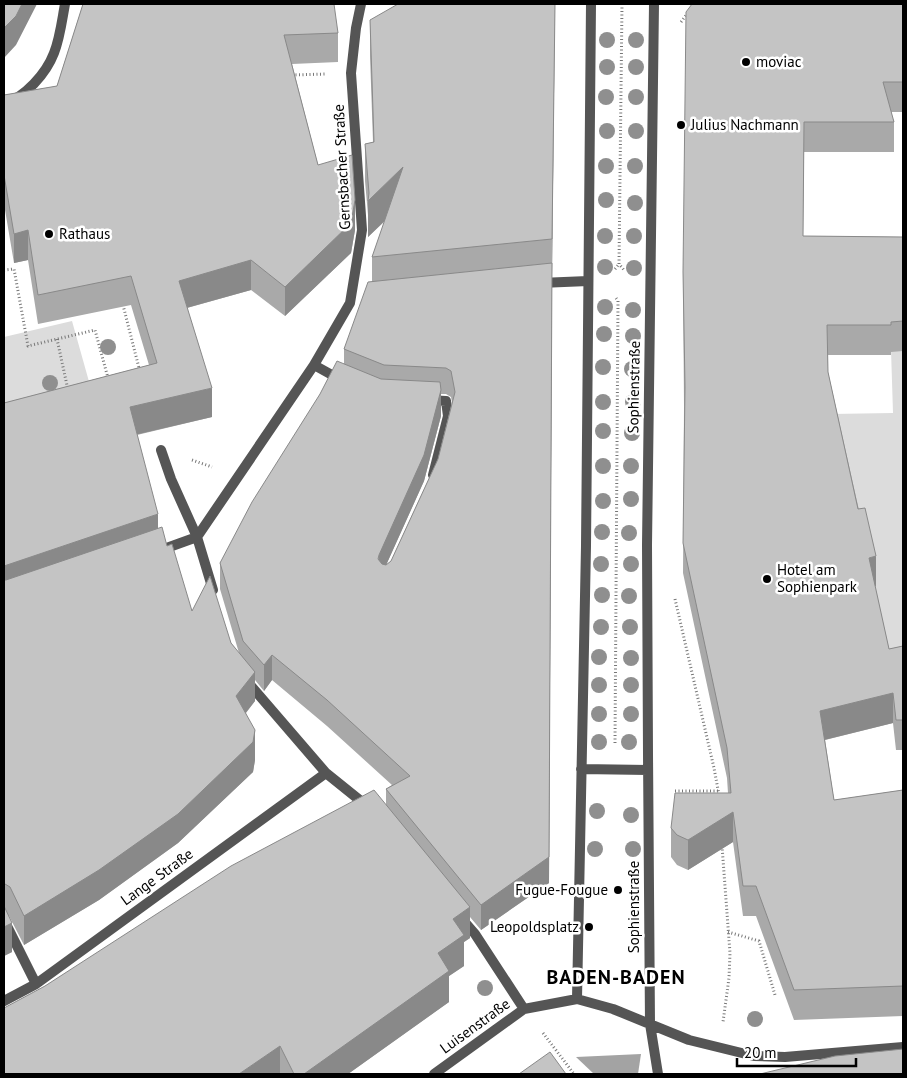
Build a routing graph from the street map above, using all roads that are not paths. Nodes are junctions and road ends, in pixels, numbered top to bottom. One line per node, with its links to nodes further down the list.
1 (65, 4): 5 (street)
2 (361, 4): 8 (street, Gernsbacher Straße)
3 (591, 4): 6 (street)
4 (654, 4): 18 (street, Sophienstraße)
5 (4, 104)
6 (588, 281): 7 (street); 17 (street)
7 (533, 284)
8 (314, 365): 9 (street); 13 (street, Gernsbacher Straße)
9 (351, 385)
10 (419, 400): 12 (street)
11 (161, 450): 13 (street)
12 (431, 483)
13 (197, 537): 14 (street); 15 (street)
14 (151, 553)
15 (217, 604)
16 (237, 670): 19 (street)
17 (582, 769): 18 (street); 24 (street)
18 (648, 770): 27 (street, Sophienstraße)
19 (326, 773): 20 (street); 23 (street, Lange Straße)
20 (377, 814)
21 (458, 914): 26 (street)
22 (4, 920): 23 (street)
23 (36, 984): 25 (street, Lange Straße)
24 (577, 999): 26 (street, Luisenstraße); 27 (street, Luisenstraße)
25 (4, 1001)
26 (524, 1009): 29 (street, Luisenstraße)
27 (650, 1024): 28 (street, Luisenstraße); 30 (street, Sophienstraße)
28 (903, 1047)
29 (434, 1074)
30 (658, 1074)

